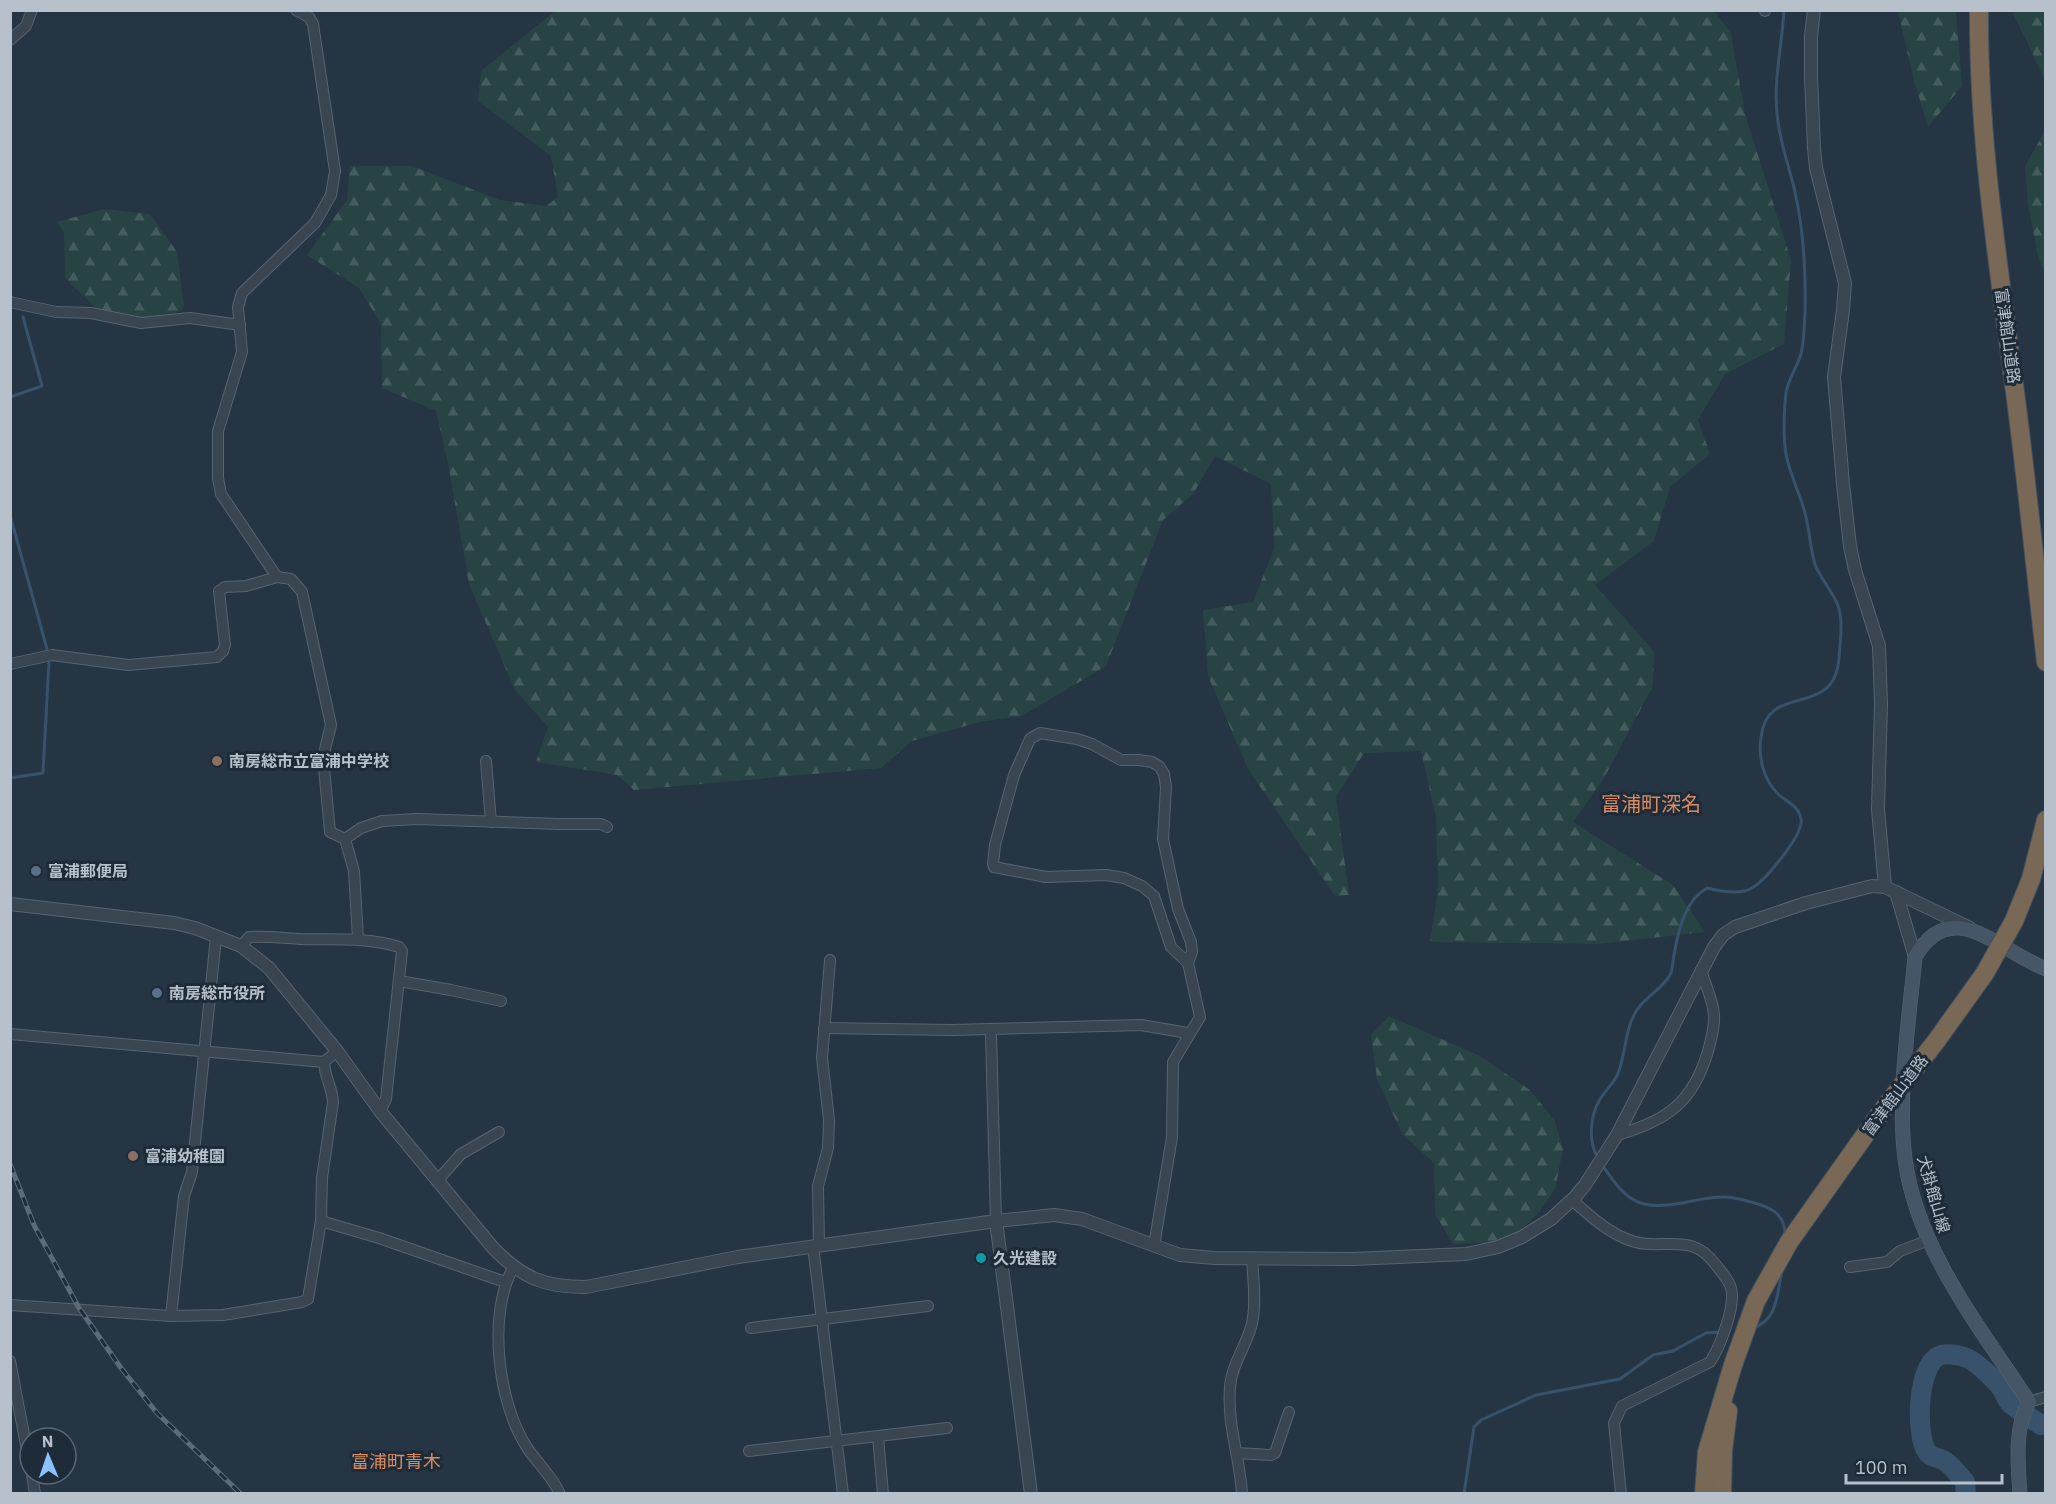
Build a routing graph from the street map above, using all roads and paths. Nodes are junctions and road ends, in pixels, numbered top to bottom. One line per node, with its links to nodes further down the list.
1 (32, 10): 5 (street)
2 (296, 10): 7 (street)
3 (1814, 10): 16 (street)
4 (1979, 10): 9 (highway, 富津館山道路)
5 (10, 40)
6 (10, 302): 7 (street)
7 (240, 325): 8 (street)
8 (277, 577): 10 (street); 15 (street)
9 (2045, 658)
10 (10, 664)
11 (486, 761): 13 (street)
12 (2046, 820): 56 (highway, 富津館山道路, bridge)
13 (491, 822): 14 (street); 15 (street)
14 (607, 827)
15 (345, 839): 20 (street)
16 (1891, 890): 18 (street); 22 (street); 26 (street)
17 (10, 904): 19 (street)
18 (1970, 928): 22 (main road); 25 (main road)
19 (216, 937): 21 (street); 33 (street)
20 (358, 939): 21 (street); 27 (street)
21 (241, 946): 34 (street)
22 (1914, 957): 43 (main road, 犬掛館山線)
23 (830, 960): 29 (street)
24 (1188, 963): 24 (street); 30 (street)
25 (2046, 969)
26 (1701, 970): 38 (street); 38 (street)
27 (399, 981): 28 (street); 36 (street)
28 (501, 1001)
29 (824, 1028): 30 (street); 44 (street)
30 (1188, 1033): 45 (street)
31 (10, 1034): 33 (street)
32 (991, 1035): 42 (street)
33 (205, 1051): 35 (street); 52 (street)
34 (337, 1051): 35 (street); 36 (street)
35 (324, 1062): 41 (street)
36 (380, 1111): 39 (street)
37 (499, 1132): 39 (street)
38 (1617, 1135): 40 (street)
39 (437, 1182): 48 (street)
40 (1572, 1200): 46 (street); 71 (street)
41 (321, 1221): 49 (street); 52 (street)
42 (996, 1221): 44 (street); 45 (street); 69 (street)
43 (1929, 1240): 47 (street); 58 (main road, 犬掛館山線)
44 (816, 1246): 48 (street); 53 (street)
45 (1154, 1246): 46 (street)
46 (1252, 1258): 65 (street)
47 (1850, 1267)
48 (513, 1268): 49 (street)
49 (505, 1282): 66 (street)
50 (10, 1305): 52 (street)
51 (928, 1306): 53 (street)
52 (171, 1316)
53 (822, 1319): 54 (street); 63 (street)
54 (752, 1328)
55 (10, 1361): 60 (street)
56 (1733, 1365): 72 (highway); 73 (highway)
57 (2046, 1397): 58 (street)
58 (2028, 1403): 74 (main road)
59 (1289, 1412): 65 (street)
60 (22, 1426)
61 (947, 1428): 62 (street)
62 (878, 1437): 63 (street); 68 (street)
63 (837, 1442): 64 (street); 67 (street)
64 (749, 1451)
65 (1236, 1453): 70 (street)
66 (560, 1494)
67 (843, 1494)
68 (883, 1494)
69 (1031, 1494)
70 (1242, 1494)
71 (1621, 1494)
72 (1704, 1494)
73 (1722, 1494)
74 (2020, 1494)

